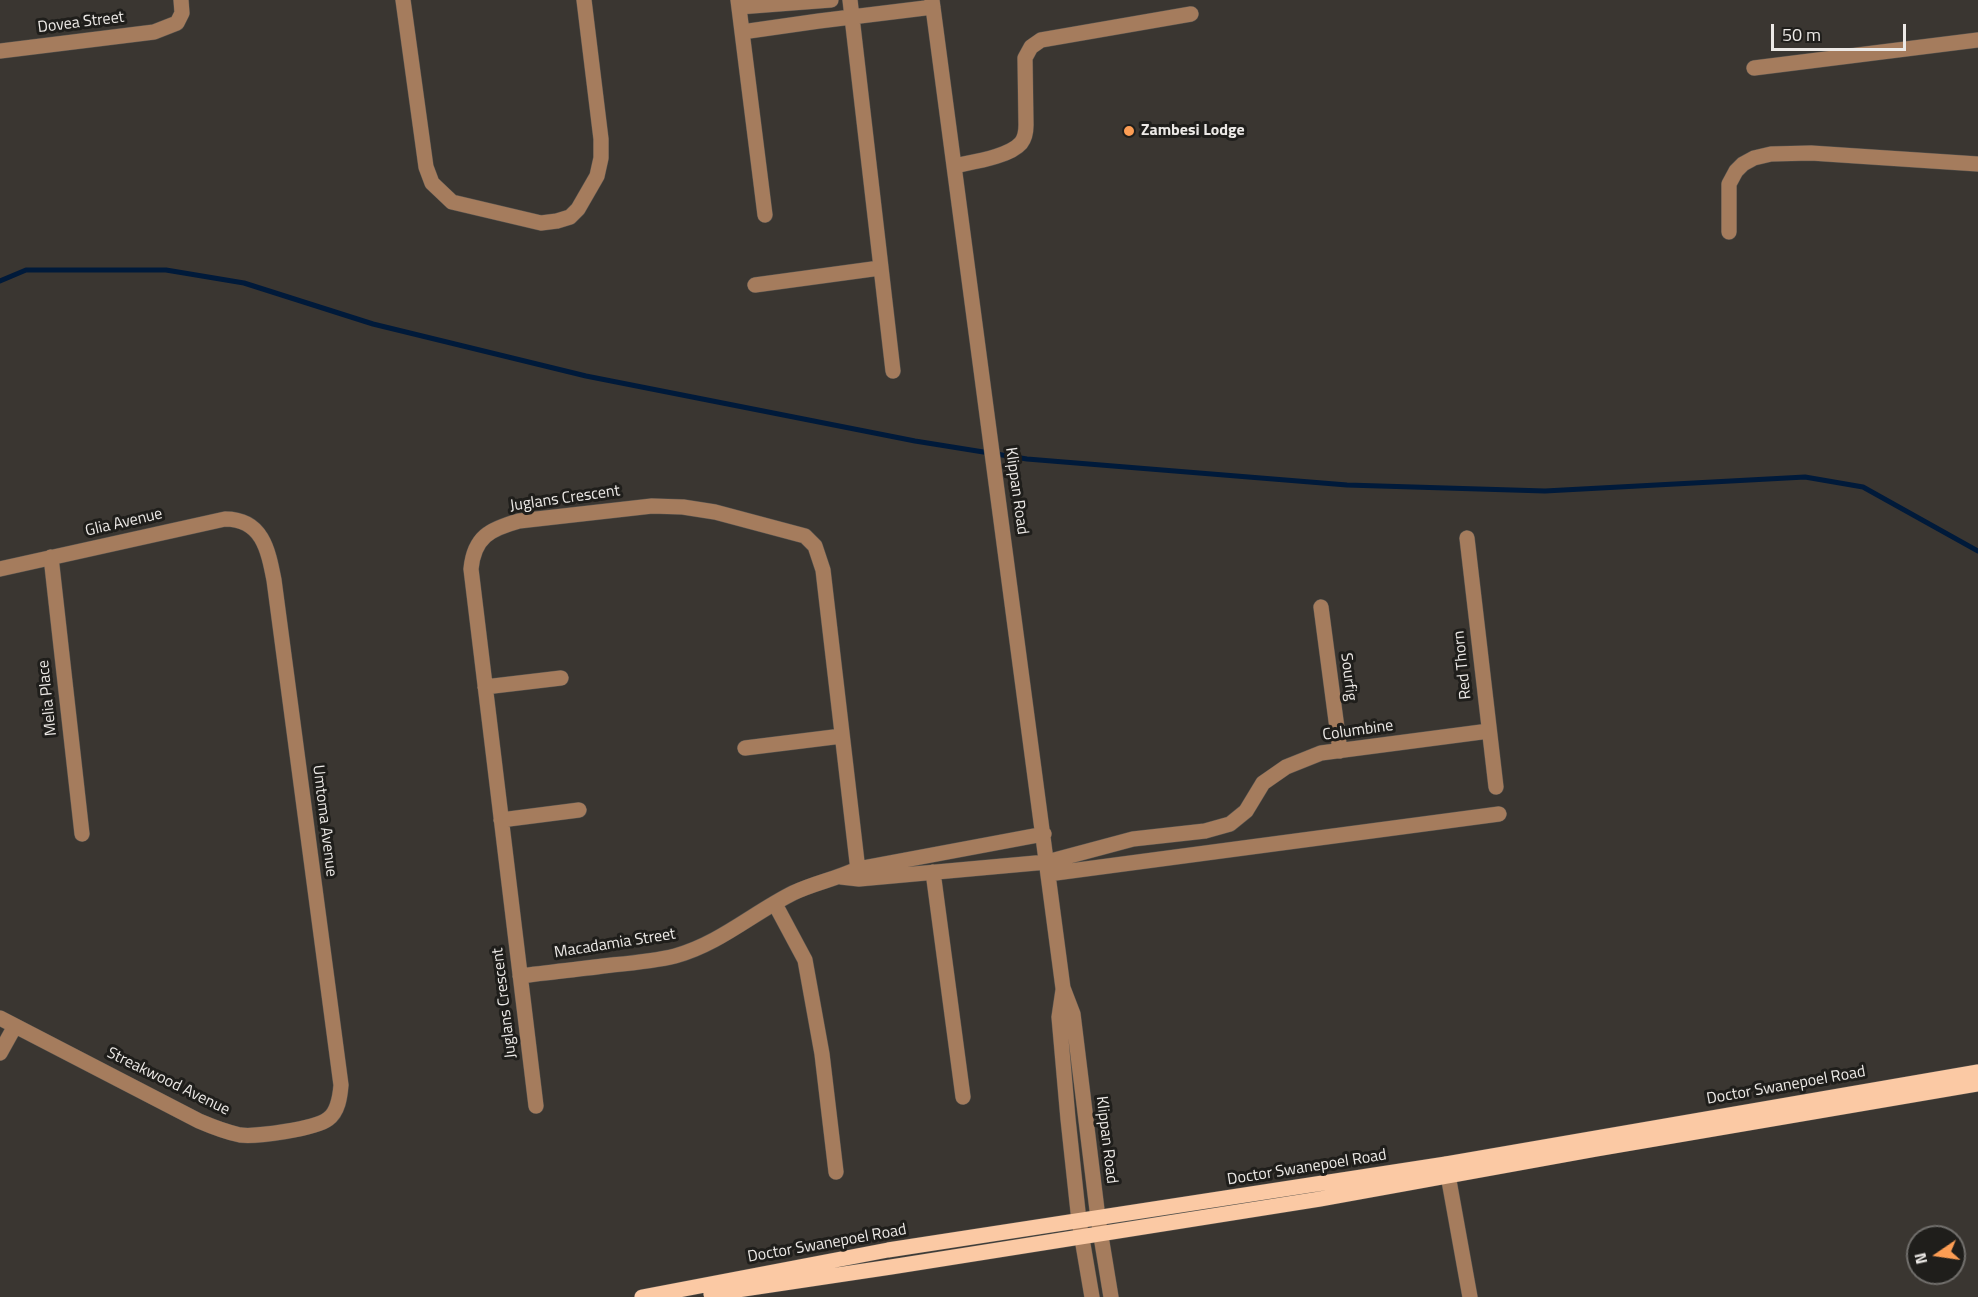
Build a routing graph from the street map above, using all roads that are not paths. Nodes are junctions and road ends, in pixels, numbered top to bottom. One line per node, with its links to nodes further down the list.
1 (181, 0): 12 (street, Dovea Street)
2 (403, 0): 3 (street)
3 (584, 0)
4 (831, 0): 6 (street)
5 (850, 0): 9 (street)
6 (739, 3): 10 (street)
7 (933, 4): 9 (street); 15 (street, Klippan Road)
8 (1191, 14): 15 (street)
9 (852, 16): 10 (street); 18 (street)
10 (742, 32): 16 (street)
11 (1978, 40): 13 (street)
12 (0, 51)
13 (1754, 68)
14 (1978, 164): 17 (street)
15 (954, 166): 37 (street, Klippan Road)
16 (765, 214)
17 (1729, 232)
18 (880, 268): 19 (street); 20 (street)
19 (755, 285)
20 (893, 370)
21 (254, 528): 23 (street, Glia Avenue); 51 (street, Umtoma Avenue)
22 (1467, 538): 28 (street, Red Thorn)
23 (51, 557): 24 (street, Glia Avenue); 36 (street, Melia Place)
24 (0, 569)
25 (1321, 607): 31 (street, Sourfig)
26 (561, 678): 27 (street)
27 (485, 687): 29 (street, Juglans Crescent); 35 (street, Juglans Crescent)
28 (1488, 731): 31 (street, Columbine); 32 (street, Red Thorn)
29 (842, 736): 30 (street); 40 (street, Juglans Crescent)
30 (745, 748)
31 (1340, 751): 38 (street, Columbine)
32 (1496, 787)
33 (579, 810): 35 (street)
34 (1499, 814): 38 (street)
35 (501, 820): 42 (street, Juglans Crescent)
36 (82, 834)
37 (1044, 834): 38 (street, Klippan Road); 40 (street, Macadamia Street)
38 (1048, 868): 39 (street, Macadamia Street); 43 (street, Klippan Road)
39 (933, 872): 40 (street, Macadamia Street); 49 (street)
40 (858, 874): 41 (street, Macadamia Street)
41 (775, 903): 42 (street, Macadamia Street); 53 (street)
42 (520, 976): 50 (street, Juglans Crescent)
43 (1063, 988): 54 (street, Klippan Road); 55 (street, Klippan Road)
44 (0, 1018): 45 (street, Streakwood Avenue)
45 (15, 1026): 46 (street); 51 (street, Streakwood Avenue)
46 (0, 1053)
47 (1978, 1072): 52 (main road, Doctor Swanepoel Road)
48 (1978, 1084): 52 (main road, Doctor Swanepoel Road)
49 (963, 1097)
50 (536, 1106)
51 (328, 1119)
52 (1447, 1170): 54 (main road, Doctor Swanepoel Road); 56 (main road, Doctor Swanepoel Road); 62 (street)
53 (836, 1172)
54 (1098, 1218): 55 (main road, Doctor Swanepoel Road); 56 (street, Klippan Road)
55 (1079, 1221): 57 (street, Klippan Road); 58 (main road, Doctor Swanepoel Road)
56 (1100, 1234): 57 (main road, Doctor Swanepoel Road); 61 (street, Klippan Road)
57 (1081, 1238): 59 (main road, Doctor Swanepoel Road); 60 (street, Klippan Road)
58 (642, 1297)
59 (688, 1297)
60 (1092, 1297)
61 (1111, 1297)
62 (1470, 1297)

